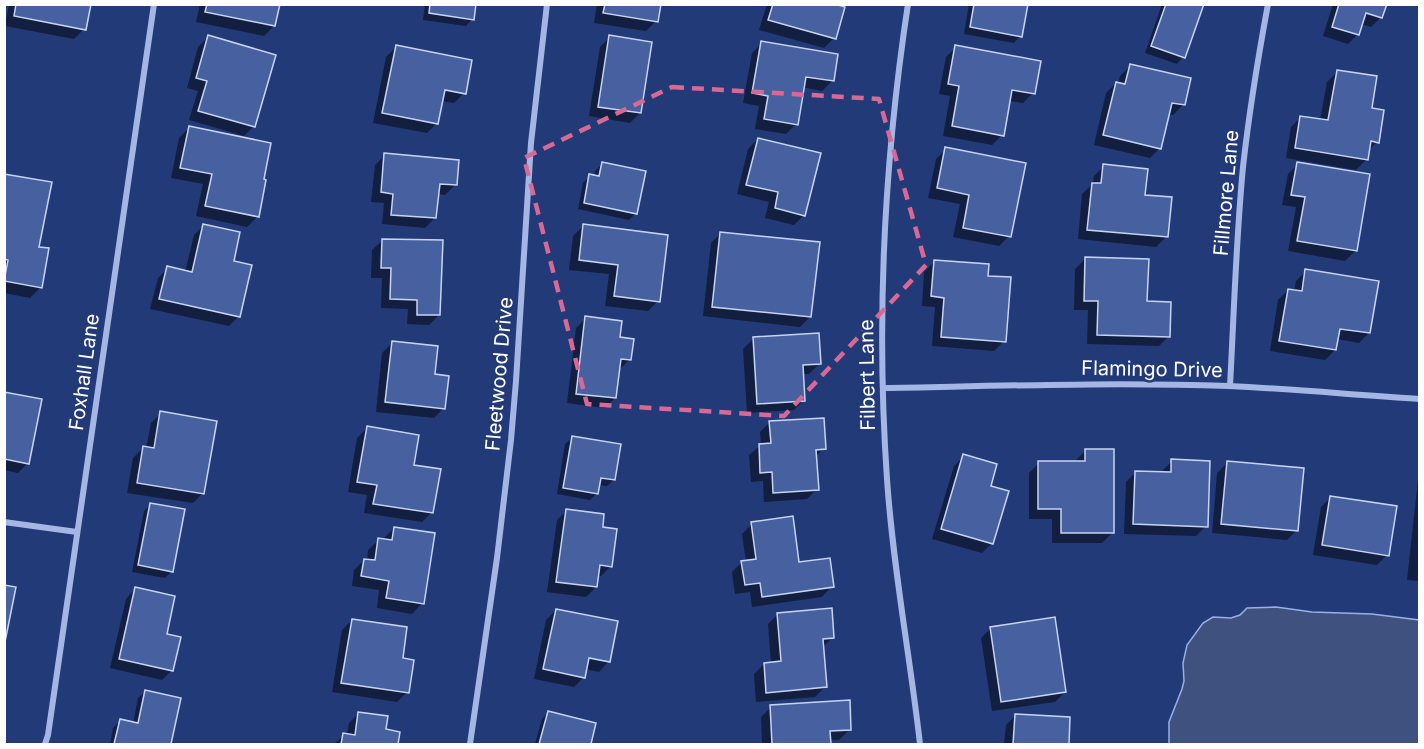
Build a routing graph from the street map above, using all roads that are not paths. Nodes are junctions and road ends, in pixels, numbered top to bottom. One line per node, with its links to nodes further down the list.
1 (154, 4): 9 (street, Foxhall Lane)
2 (547, 4): 11 (street, Fleetwood Drive)
3 (908, 4): 6 (street, Filbert Lane)
4 (1268, 4): 5 (street, Fillmore Lane)
5 (1230, 386): 6 (street, Flamingo Drive); 7 (street, Flamingo Drive)
6 (883, 388): 12 (street, Filbert Lane)
7 (1419, 399)
8 (4, 522): 9 (street)
9 (77, 532): 10 (street, Foxhall Lane)
10 (45, 744)
11 (470, 744)
12 (920, 744)

